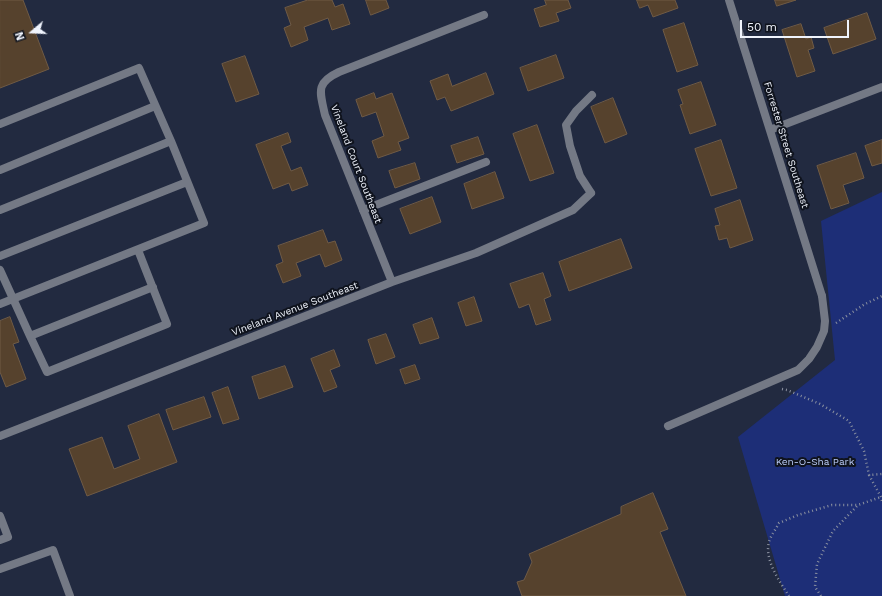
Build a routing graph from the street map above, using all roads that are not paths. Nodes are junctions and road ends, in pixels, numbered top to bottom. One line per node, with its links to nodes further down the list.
1 (729, 0): 7 (street, Forrester Street Southeast)
2 (484, 15): 13 (street, Vineland Court Southeast)
3 (882, 88): 7 (street)
4 (592, 95): 17 (street, Vineland Avenue Southeast)
5 (155, 106): 6 (street); 8 (street); 10 (street)
6 (0, 124)
7 (770, 130): 22 (street, Forrester Street Southeast)
8 (171, 141): 11 (street); 12 (street)
9 (486, 162): 13 (street)
10 (0, 170)
11 (187, 182): 14 (street); 15 (street)
12 (0, 210)
13 (363, 210): 17 (street, Vineland Court Southeast)
14 (138, 250): 18 (street); 19 (street)
15 (0, 256)
16 (0, 270): 19 (street)
17 (392, 282): 23 (street, Vineland Avenue Southeast)
18 (153, 288): 21 (street); 21 (street)
19 (13, 299): 20 (street); 21 (street)
20 (0, 304)
21 (30, 336)
22 (668, 426)
23 (0, 436)
24 (0, 516): 25 (street)
25 (0, 540)
26 (0, 569): 27 (street)
27 (70, 596)

